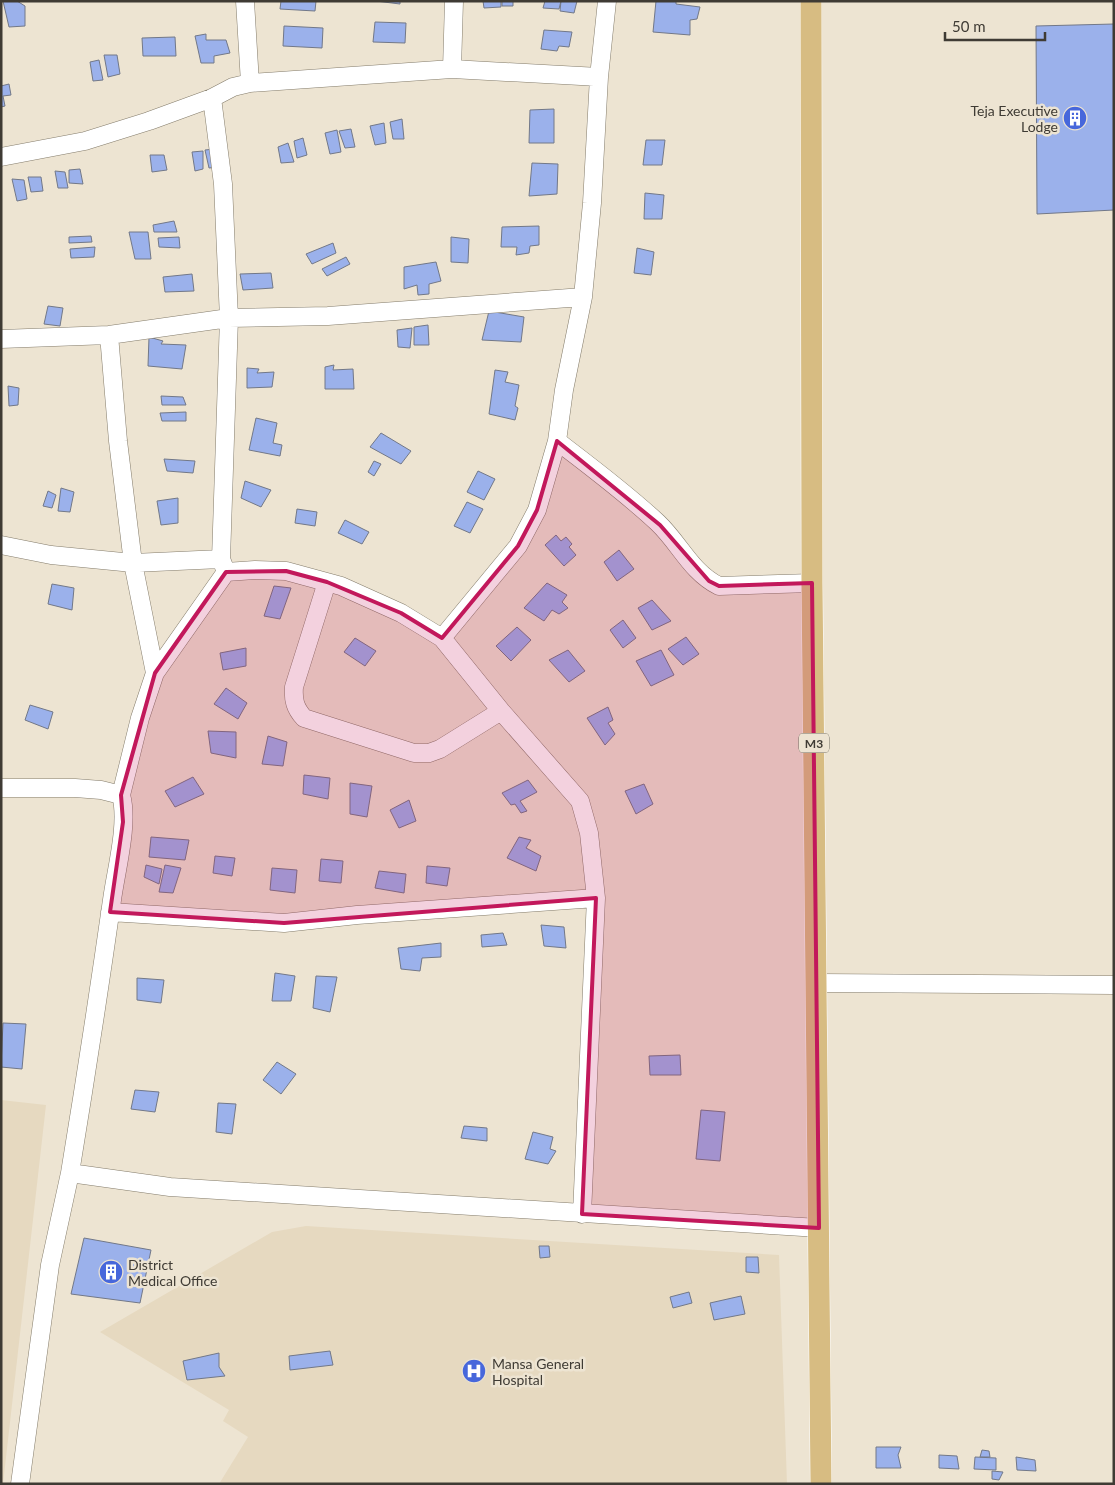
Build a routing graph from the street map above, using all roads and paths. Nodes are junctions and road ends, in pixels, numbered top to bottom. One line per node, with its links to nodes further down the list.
1 (245, 1): 7 (street)
2 (454, 1): 5 (street)
3 (607, 1): 6 (street)
4 (811, 1): 19 (main road, M3)
5 (452, 69): 6 (street); 7 (street)
6 (599, 77): 10 (street)
7 (250, 83): 8 (street)
8 (212, 98): 9 (street); 11 (street)
9 (1, 157)
10 (583, 297): 11 (street); 14 (street)
11 (229, 318): 12 (street); 17 (street)
12 (109, 335): 13 (street); 16 (street)
13 (1, 339)
14 (557, 441): 19 (street); 20 (street)
15 (1, 545): 16 (street)
16 (133, 563): 17 (street); 21 (street)
17 (223, 566): 18 (street); 21 (street)
18 (327, 582): 20 (street); 22 (street)
19 (812, 583): 27 (main road, M3)
20 (442, 638): 22 (street)
21 (155, 673): 24 (street)
22 (501, 711): 25 (street)
23 (1, 788): 24 (street)
24 (121, 795): 26 (street)
25 (596, 898): 26 (street); 30 (street)
26 (110, 912): 29 (street)
27 (817, 983): 28 (street); 31 (main road, M3)
28 (1114, 985)
29 (70, 1173): 30 (street); 32 (street)
30 (582, 1214): 31 (street)
31 (819, 1228): 33 (main road, M3)
32 (20, 1484)
33 (821, 1484)

